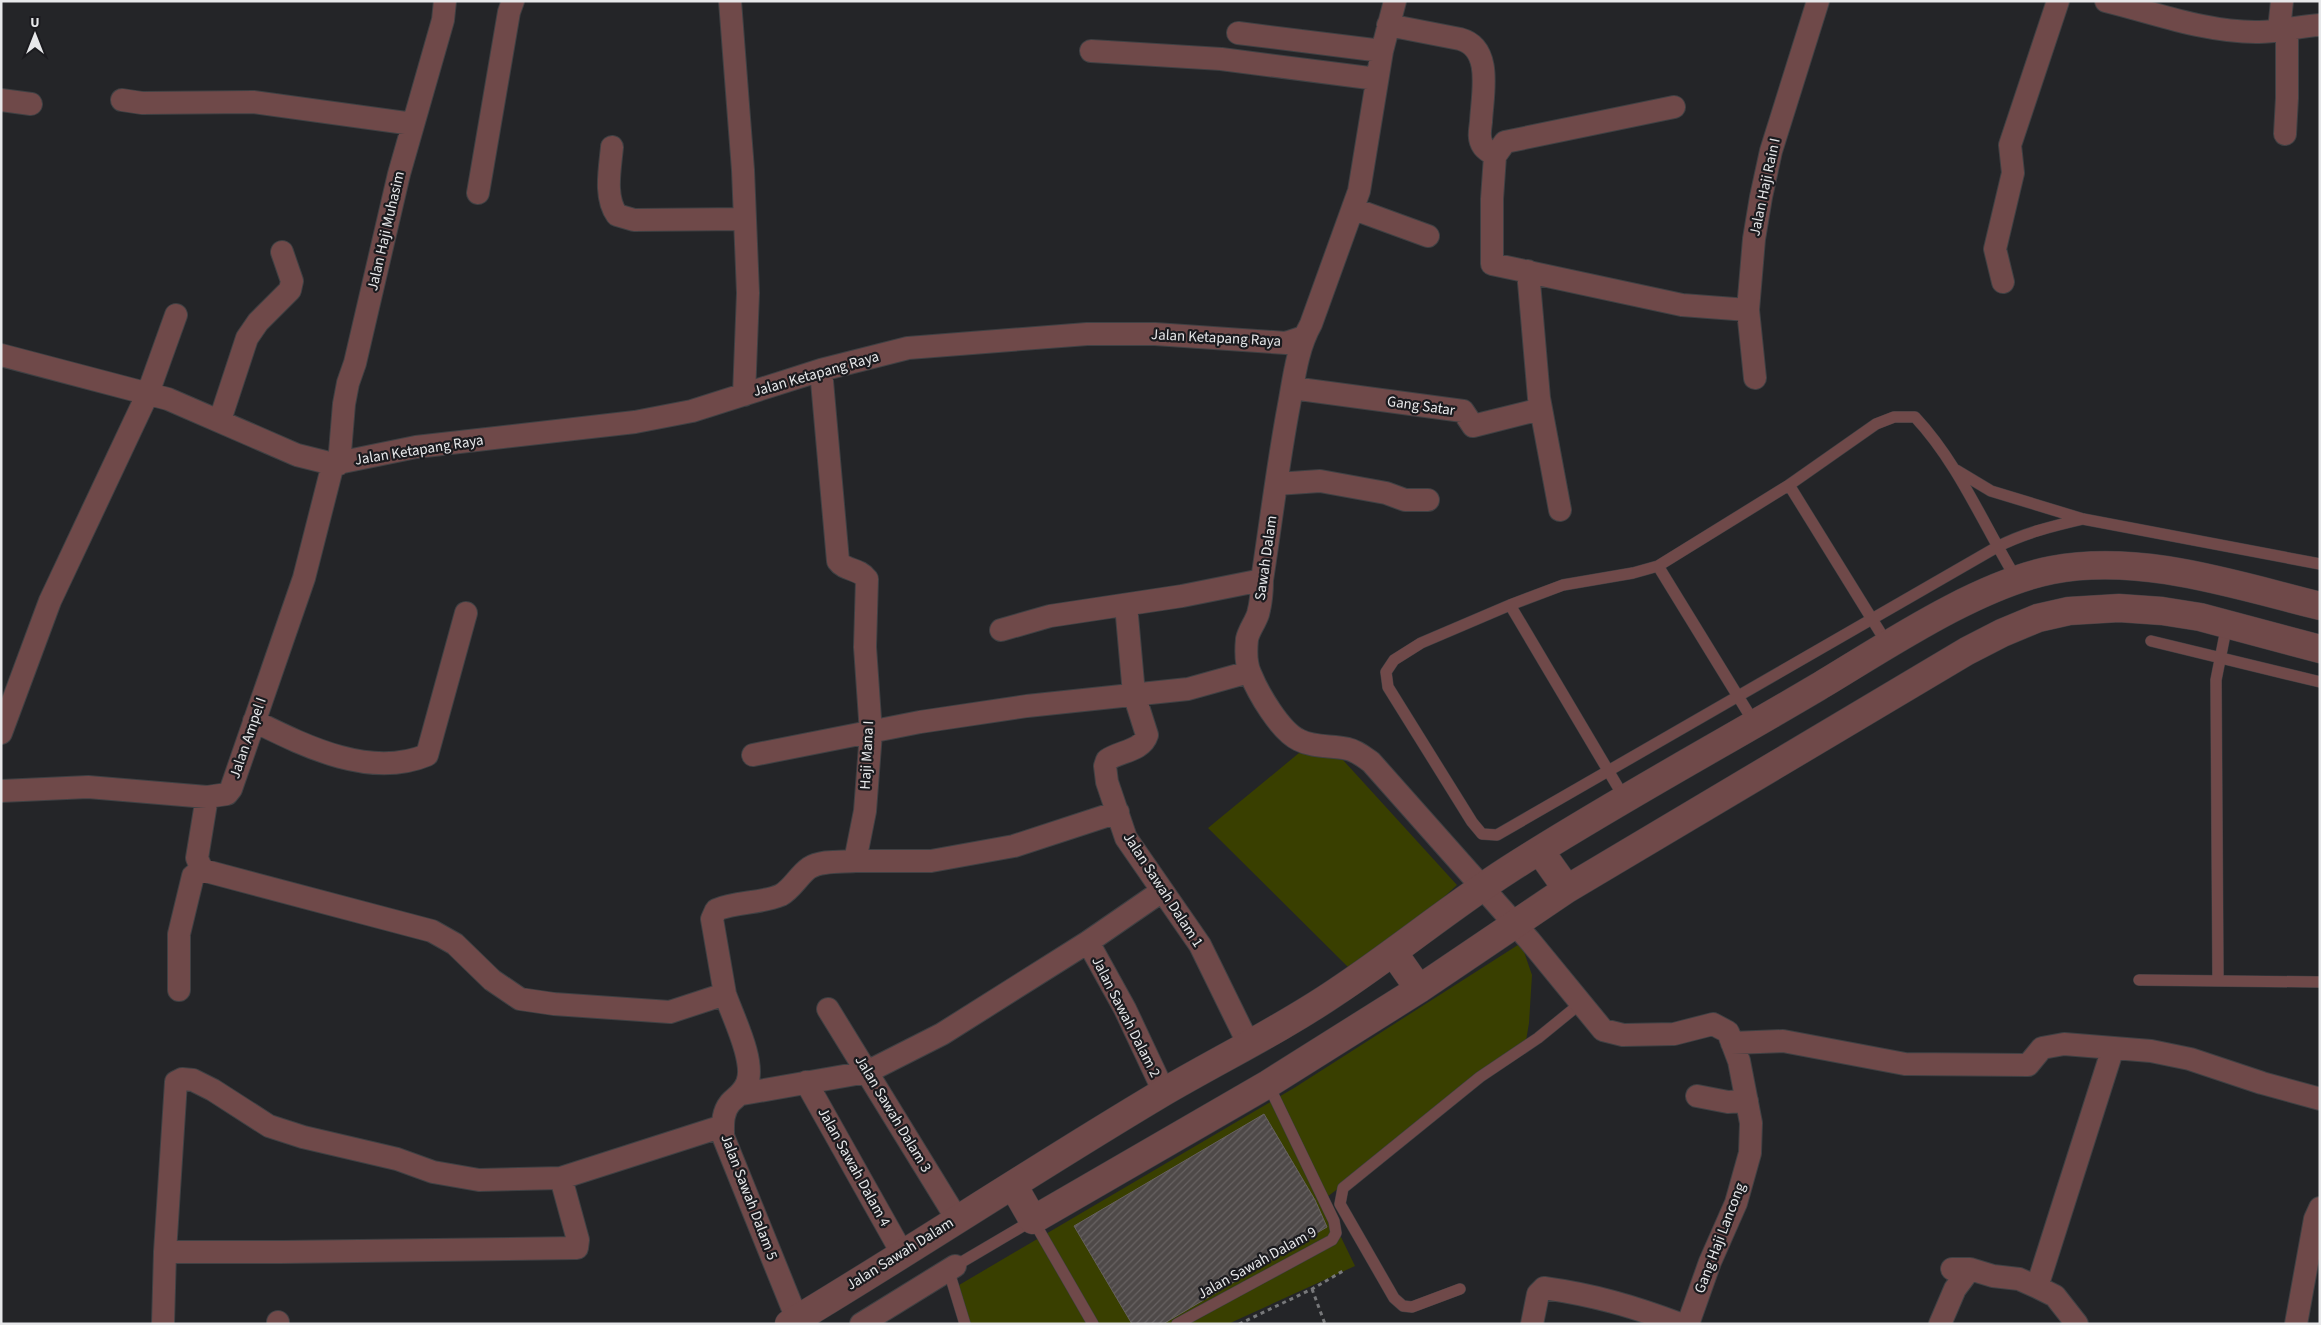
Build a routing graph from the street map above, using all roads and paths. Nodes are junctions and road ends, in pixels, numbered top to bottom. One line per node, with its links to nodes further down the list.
1 (446, 1): 20 (street, Jalan Haji Muhasim)
2 (513, 1): 24 (street)
3 (730, 1): 26 (street)
4 (1395, 1): 9 (street, Jalan Ketapang Raya)
5 (1818, 1): 31 (street, Jalan Haji Rain I)
6 (2058, 1): 30 (street)
7 (2106, 1): 11 (street)
8 (2282, 1): 11 (street)
9 (1388, 25): 14 (street, Jalan Ketapang Raya); 23 (street)
10 (2320, 25): 11 (street)
11 (2283, 30): 21 (street)
12 (1238, 33): 14 (street)
13 (1091, 51): 15 (street)
14 (1382, 51): 15 (street, Jalan Ketapang Raya)
15 (1377, 79): 25 (street, Jalan Ketapang Raya)
16 (1, 100): 18 (street)
17 (122, 100): 20 (street)
18 (31, 104)
19 (1674, 106): 23 (street)
20 (413, 124): 42 (street, Jalan Haji Muhasim)
21 (2285, 134)
22 (612, 147): 26 (street)
23 (1495, 156): 29 (street)
24 (478, 192)
25 (1354, 209): 27 (street); 33 (street, Jalan Ketapang Raya)
26 (745, 219): 39 (street)
27 (1428, 236)
28 (282, 252): 41 (street)
29 (1528, 271): 31 (street); 40 (street)
30 (2003, 282)
31 (1748, 310): 36 (street, Jalan Haji Rain I)
32 (176, 315): 38 (street)
33 (1304, 337): 35 (street, Jalan Ketapang Raya); 37 (street, Sawah Dalam)
34 (1, 355): 38 (street, Jalan Ketapang Raya)
35 (821, 370): 39 (street, Jalan Ketapang Raya); 72 (street, Haji Mana I)
36 (1755, 378)
37 (1292, 388): 40 (street, Gang Satar); 44 (street, Sawah Dalam)
38 (148, 393): 41 (street, Jalan Ketapang Raya); 71 (street)
39 (744, 395): 42 (street, Jalan Ketapang Raya)
40 (1541, 409): 47 (street)
41 (220, 420): 42 (street, Jalan Ketapang Raya)
42 (336, 464): 69 (street, Jalan Ampel I)
43 (1956, 470): 45 (lane); 48 (lane); 49 (lane)
44 (1276, 484): 46 (street); 52 (street, Sawah Dalam)
45 (1789, 484): 51 (lane); 58 (lane)
46 (1428, 500)
47 (1560, 510)
48 (2083, 519): 49 (lane); 50 (lane)
49 (1997, 547): 53 (lane); 58 (lane)
50 (2320, 564)
51 (1658, 566): 54 (lane); 68 (lane)
52 (1262, 580): 55 (street); 65 (street, Sawah Dalam)
53 (2028, 599): 56 (street); 59 (street); 62 (street); 82 (street)
54 (1510, 604): 74 (lane); 74 (lane)
55 (1126, 605): 60 (street); 67 (street)
56 (2320, 606)
57 (466, 613): 69 (street)
58 (1872, 619): 62 (lane); 68 (lane)
59 (2227, 624): 63 (street); 64 (lane)
60 (1001, 630)
61 (2151, 641): 64 (lane)
62 (1888, 646): 70 (street)
63 (2320, 649)
64 (2219, 659): 66 (lane); 89 (lane)
65 (1249, 672): 67 (street); 84 (street, Sawah Dalam)
66 (2320, 682)
67 (1134, 694): 72 (street); 78 (street, Jalan Sawah Dalam 1)
68 (1738, 696): 70 (lane); 74 (lane)
69 (254, 721): 76 (street, Jalan Ampel I)
70 (1755, 724): 77 (street)
71 (1, 733)
72 (871, 733): 73 (street); 80 (street, Haji Mana I)
73 (753, 755)
74 (1609, 772): 77 (lane)
75 (1, 791): 76 (street, Jalan Ampel I)
76 (207, 797): 81 (street)
77 (1625, 799): 79 (street)
78 (1118, 812): 80 (street); 83 (street, Jalan Sawah Dalam 1)
79 (1543, 854): 82 (street); 84 (street)
80 (855, 861): 93 (street)
81 (202, 870): 92 (street); 93 (street)
82 (1564, 885): 85 (street)
83 (1162, 890): 86 (street); 97 (street, Jalan Sawah Dalam 1)
84 (1486, 892): 85 (street, Sawah Dalam); 87 (street)
85 (1510, 919): 91 (street); 94 (street, Gang Haji Lancong)
86 (1088, 942): 99 (street); 102 (street, Jalan Sawah Dalam 2)
87 (1393, 952): 91 (street); 97 (street)
88 (2139, 980): 89 (lane)
89 (2218, 980): 90 (lane)
90 (2320, 982)
91 (1418, 989): 101 (street)
92 (179, 990)
93 (725, 994): 103 (street, Jalan Sawah Dalam 5)
94 (1582, 1003): 96 (street, Gang Haji Lancong); 118 (lane)
95 (828, 1010): 99 (street, Jalan Sawah Dalam 3)
96 (1732, 1043): 98 (street); 106 (street, Gang Haji Lancong)
97 (1248, 1045): 102 (street)
98 (2113, 1048): 105 (street); 116 (street)
99 (867, 1072): 100 (street); 111 (street, Jalan Sawah Dalam 3)
100 (806, 1082): 103 (street); 113 (street, Jalan Sawah Dalam 4)
101 (1268, 1084): 109 (street); 124 (lane, Jalan Sawah Dalam 9)
102 (1164, 1092): 109 (street)
103 (742, 1094): 107 (street, Jalan Sawah Dalam 5)
104 (1697, 1096): 106 (street)
105 (2320, 1098)
106 (1747, 1102): 129 (street, Gang Haji Lancong)
107 (723, 1126): 108 (street); 119 (street, Jalan Sawah Dalam 5)
108 (561, 1178): 112 (street); 112 (street)
109 (1026, 1207): 111 (street, Jalan Sawah Dalam); 114 (lane); 123 (lane)
110 (2320, 1208): 132 (street)
111 (957, 1219): 113 (street, Jalan Sawah Dalam)
112 (165, 1252): 120 (street)
113 (902, 1253): 119 (street, Jalan Sawah Dalam)
114 (955, 1266): 121 (street); 122 (lane)
115 (1343, 1271): 117 (path)
116 (2037, 1287): 130 (street); 131 (street)
117 (1312, 1289): 125 (path); 126 (path)
118 (1460, 1289)
119 (795, 1322)
120 (163, 1324)
121 (861, 1324)
122 (965, 1324)
123 (1093, 1324)
124 (1177, 1324)
125 (1239, 1324)
126 (1325, 1324)
127 (1532, 1324): 128 (street)
128 (1680, 1324)
129 (1688, 1324)
130 (1940, 1324)
131 (2077, 1324)
132 (2296, 1324)

